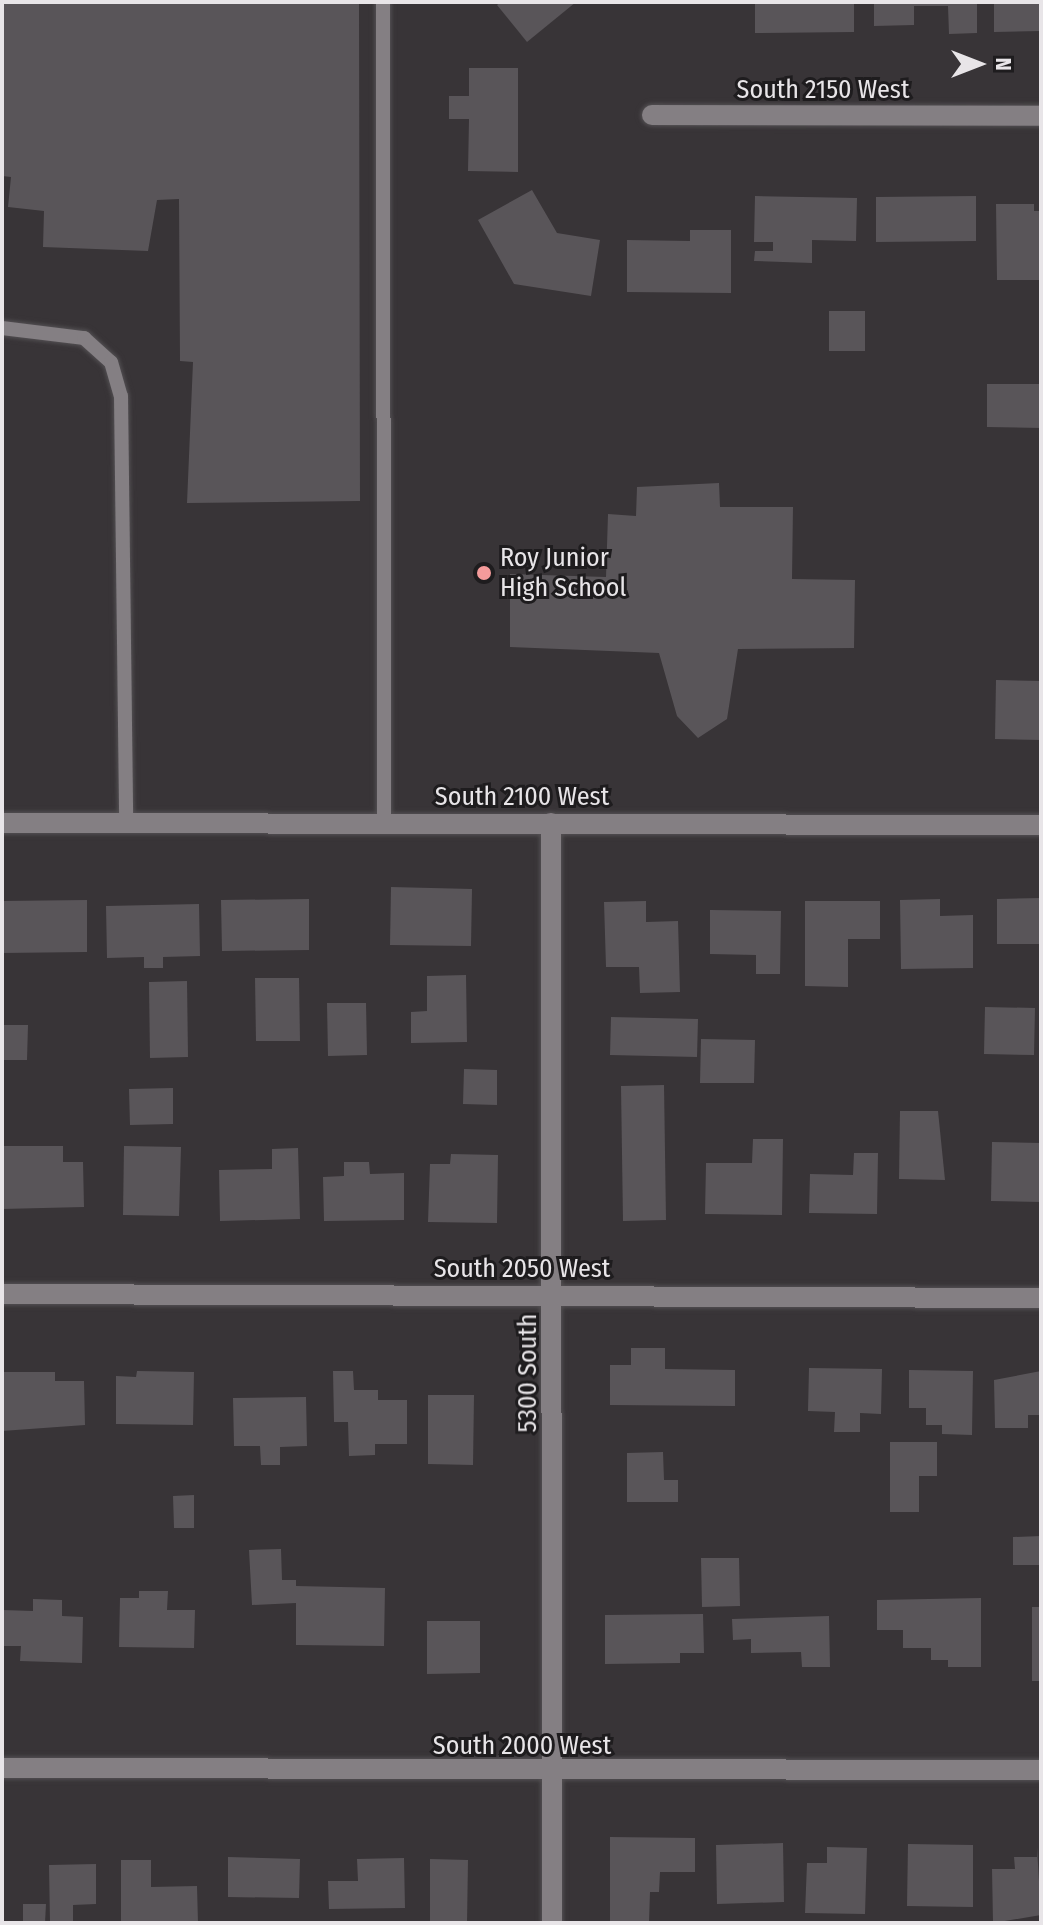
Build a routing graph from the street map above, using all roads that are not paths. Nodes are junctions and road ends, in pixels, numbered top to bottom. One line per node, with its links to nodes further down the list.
1 (383, 2): 7 (lane)
2 (652, 115): 3 (street, South 2150 West)
3 (1041, 116)
4 (2, 328): 6 (lane)
5 (2, 823): 6 (street, South 2100 West)
6 (126, 823): 7 (street, South 2100 West)
7 (384, 823): 8 (street, South 2100 West)
8 (551, 823): 9 (street, South 2100 West); 11 (street, 5300 South)
9 (1041, 825)
10 (2, 1294): 11 (street, South 2050 West)
11 (554, 1295): 12 (street, South 2050 West); 15 (street, 5300 South)
12 (1041, 1298)
13 (2, 1768): 15 (street, South 2000 West)
14 (1041, 1770): 15 (street, South 2000 West)
15 (552, 1772): 16 (street, 5300 South)
16 (552, 1923)

